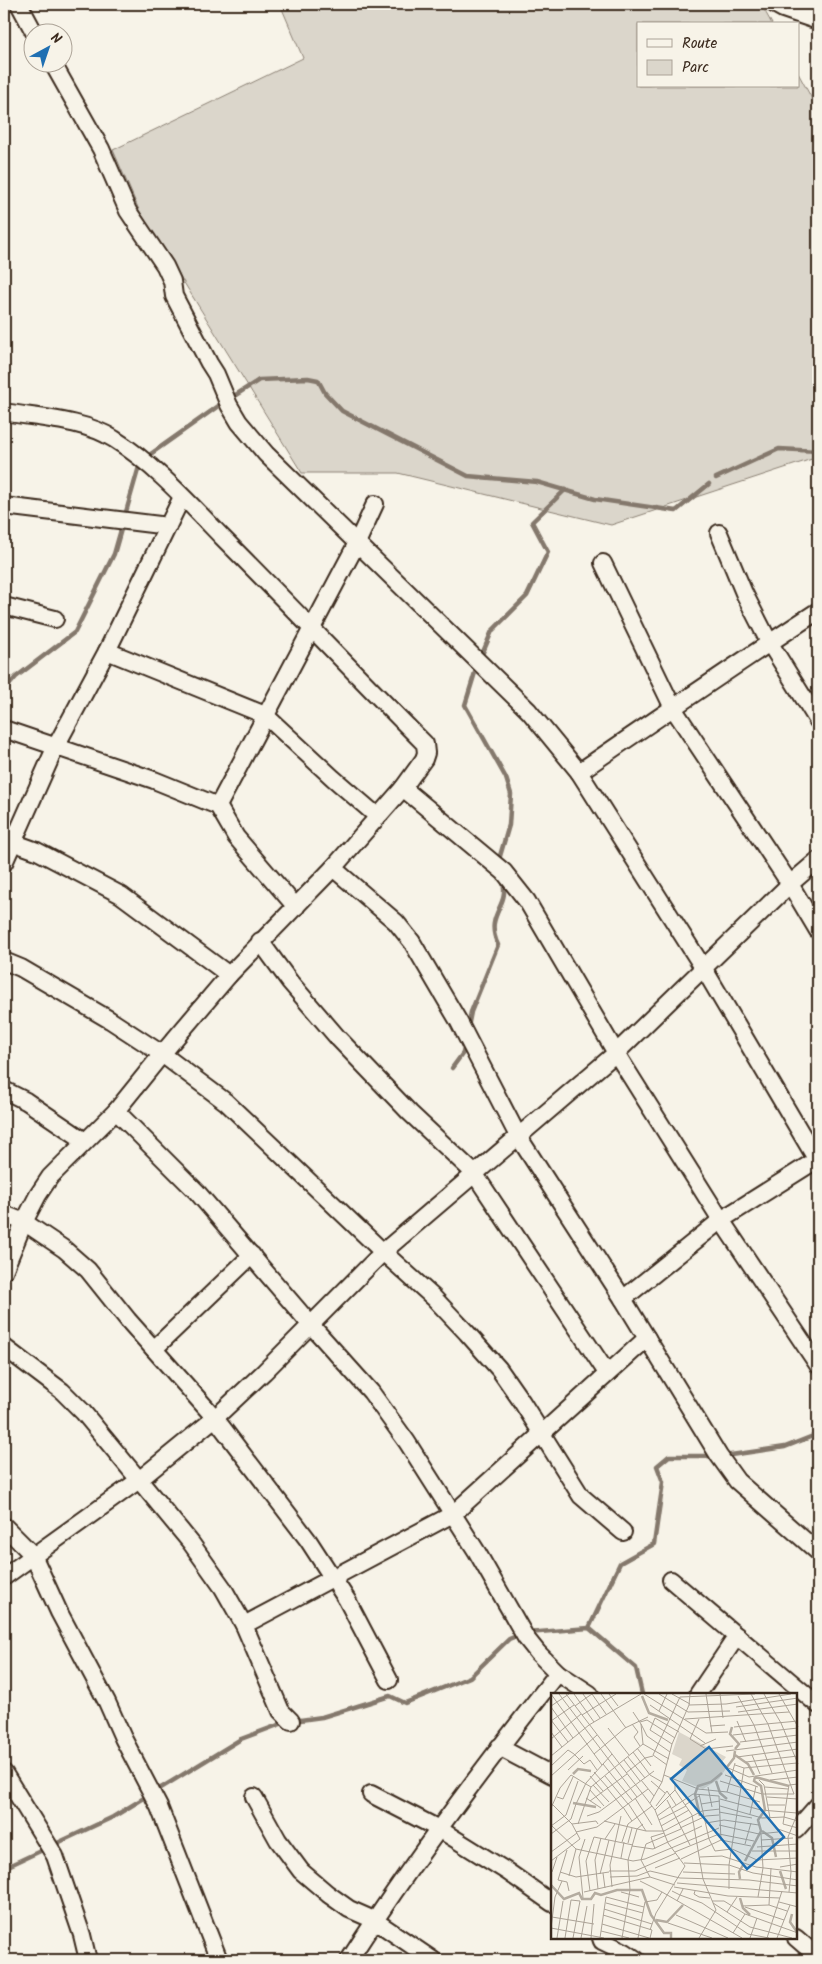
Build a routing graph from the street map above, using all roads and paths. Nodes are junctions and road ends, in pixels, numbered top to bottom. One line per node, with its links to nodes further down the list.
1 (19, 4): 4 (street)
2 (774, 4): 3 (street)
3 (818, 21)
4 (29, 22)
5 (58, 72): 12 (street)
6 (4, 412): 7 (street)
7 (182, 497): 10 (street); 17 (street)
8 (375, 504): 12 (street)
9 (4, 506): 10 (street)
10 (168, 526): 19 (street)
11 (718, 533): 18 (street)
12 (357, 543): 17 (street); 25 (street)
13 (603, 562): 20 (street)
14 (4, 606): 16 (street)
15 (818, 610): 18 (street)
16 (55, 619)
17 (311, 627): 21 (street); 26 (street)
18 (769, 642): 20 (street); 22 (street)
19 (107, 651): 21 (street); 24 (street)
20 (673, 708): 25 (street); 33 (street)
21 (265, 715): 27 (street); 28 (street)
22 (818, 721)
23 (4, 729): 24 (street)
24 (56, 746): 27 (street); 29 (street)
25 (579, 772): 38 (street)
26 (403, 788): 28 (street); 40 (street)
27 (218, 806): 34 (street)
28 (378, 816): 32 (street)
29 (8, 841): 31 (street); 39 (street)
30 (818, 860): 33 (street)
31 (4, 863)
32 (333, 868): 34 (street); 44 (street)
33 (790, 884): 35 (street); 38 (street)
34 (296, 907): 36 (street)
35 (818, 932)
36 (260, 941): 39 (street); 47 (street)
37 (4, 961): 41 (street)
38 (704, 969): 40 (street); 46 (street)
39 (228, 975): 41 (street)
40 (616, 1053): 44 (street); 49 (street)
41 (162, 1054): 43 (street); 51 (street)
42 (4, 1090): 45 (street)
43 (116, 1111): 45 (street); 52 (street)
44 (518, 1136): 47 (street); 54 (street)
45 (85, 1141): 50 (street)
46 (818, 1160): 49 (street)
47 (474, 1173): 51 (street); 60 (street)
48 (4, 1214): 50 (street)
49 (721, 1220): 54 (street); 59 (street)
50 (24, 1222): 53 (street); 58 (street)
51 (383, 1252): 55 (street); 62 (street)
52 (252, 1255): 55 (street); 58 (street)
53 (4, 1271)
54 (623, 1299): 56 (street)
55 (310, 1324): 61 (street); 64 (street)
56 (648, 1338): 60 (street); 67 (street)
57 (4, 1347): 63 (street)
58 (154, 1348): 61 (street)
59 (818, 1365)
60 (607, 1373): 62 (street)
61 (215, 1418): 63 (street); 70 (street)
62 (543, 1433): 64 (street); 66 (street)
63 (139, 1480): 68 (street); 72 (street)
64 (453, 1514): 70 (street); 74 (street)
65 (4, 1526): 68 (street)
66 (623, 1532)
67 (818, 1552)
68 (33, 1555): 69 (street); 95 (street)
69 (4, 1577)
70 (334, 1579): 72 (street); 75 (street)
71 (671, 1580): 73 (street)
72 (244, 1625): 79 (street)
73 (737, 1636): 77 (street); 78 (street)
74 (558, 1672): 76 (street); 80 (street)
75 (389, 1680)
76 (589, 1693)
77 (699, 1693)
78 (818, 1704)
79 (290, 1721)
80 (499, 1747): 82 (street); 86 (street)
81 (4, 1773): 94 (street)
82 (551, 1774)
83 (371, 1794): 86 (street)
84 (254, 1796): 89 (street)
85 (818, 1805): 87 (street)
86 (439, 1829): 88 (street); 89 (street)
87 (797, 1829)
88 (551, 1901)
89 (374, 1920): 96 (street); 97 (street)
90 (601, 1939): 92 (street)
91 (797, 1939): 93 (street)
92 (632, 1956)
93 (818, 1957)
94 (88, 1960)
95 (219, 1960)
96 (349, 1960)
97 (433, 1960)

